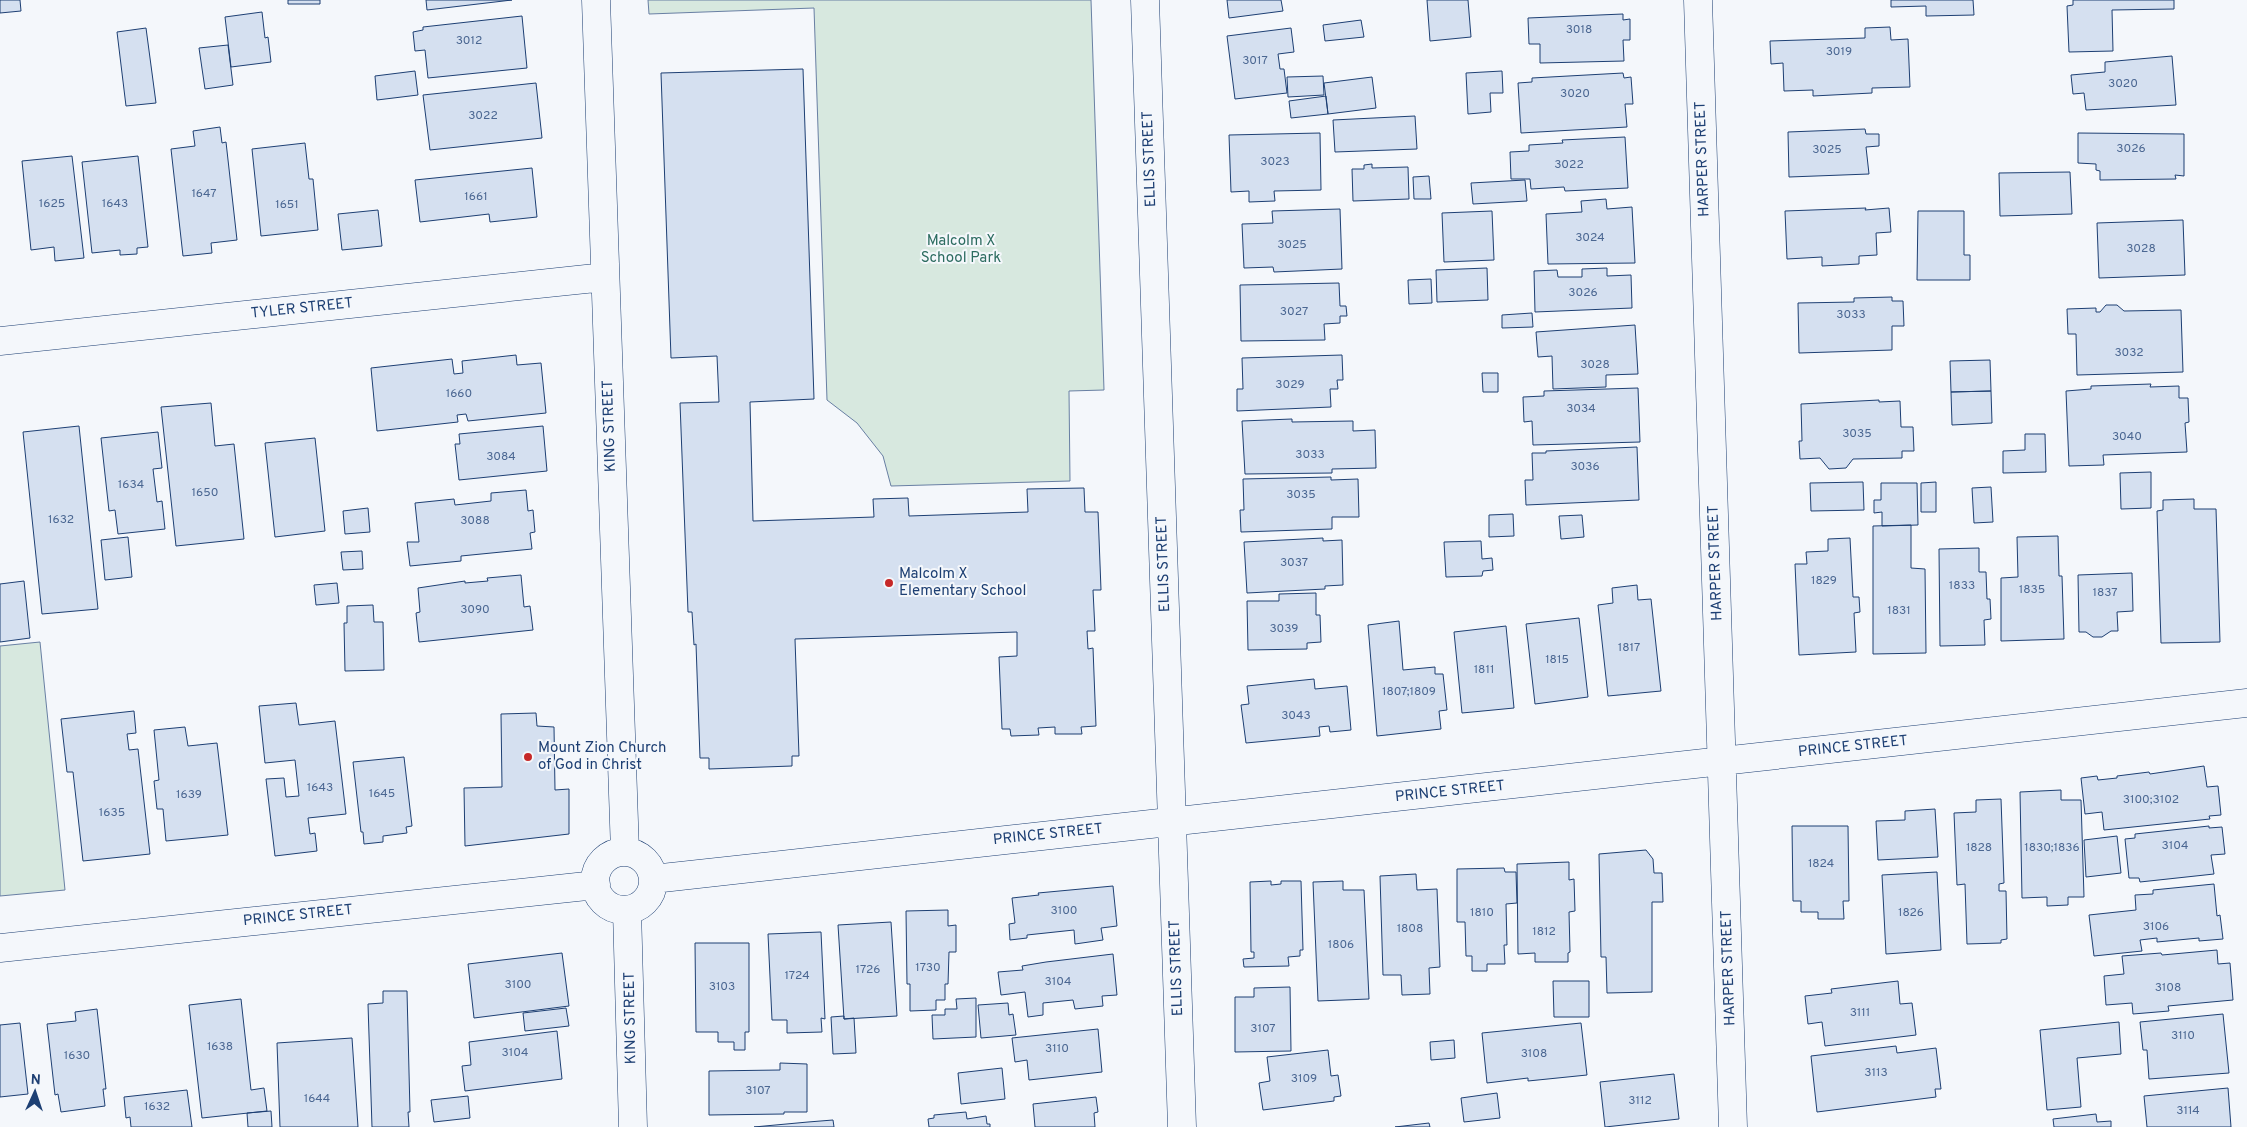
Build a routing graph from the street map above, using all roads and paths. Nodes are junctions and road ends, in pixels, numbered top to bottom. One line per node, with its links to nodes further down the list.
1 (596, 0): 4 (street, KING STREET)
2 (1145, 0): 8 (street, ELLIS STREET)
3 (1698, 0): 7 (street, HARPER STREET)
4 (605, 277): 5 (street, TYLER STREET); 9 (street, KING STREET)
5 (0, 341)
6 (2247, 703): 7 (street, PRINCE STREET)
7 (1722, 762): 8 (street, PRINCE STREET); 16 (street, HARPER STREET)
8 (1172, 822): 10 (street, PRINCE STREET); 15 (street, ELLIS STREET)
9 (625, 852): 10 (street); 11 (street)
10 (653, 879): 12 (street)
11 (596, 885): 12 (street); 13 (street, PRINCE STREET)
12 (628, 910): 14 (street, KING STREET)
13 (0, 948)
14 (633, 1127)
15 (1182, 1127)
16 (1733, 1127)

